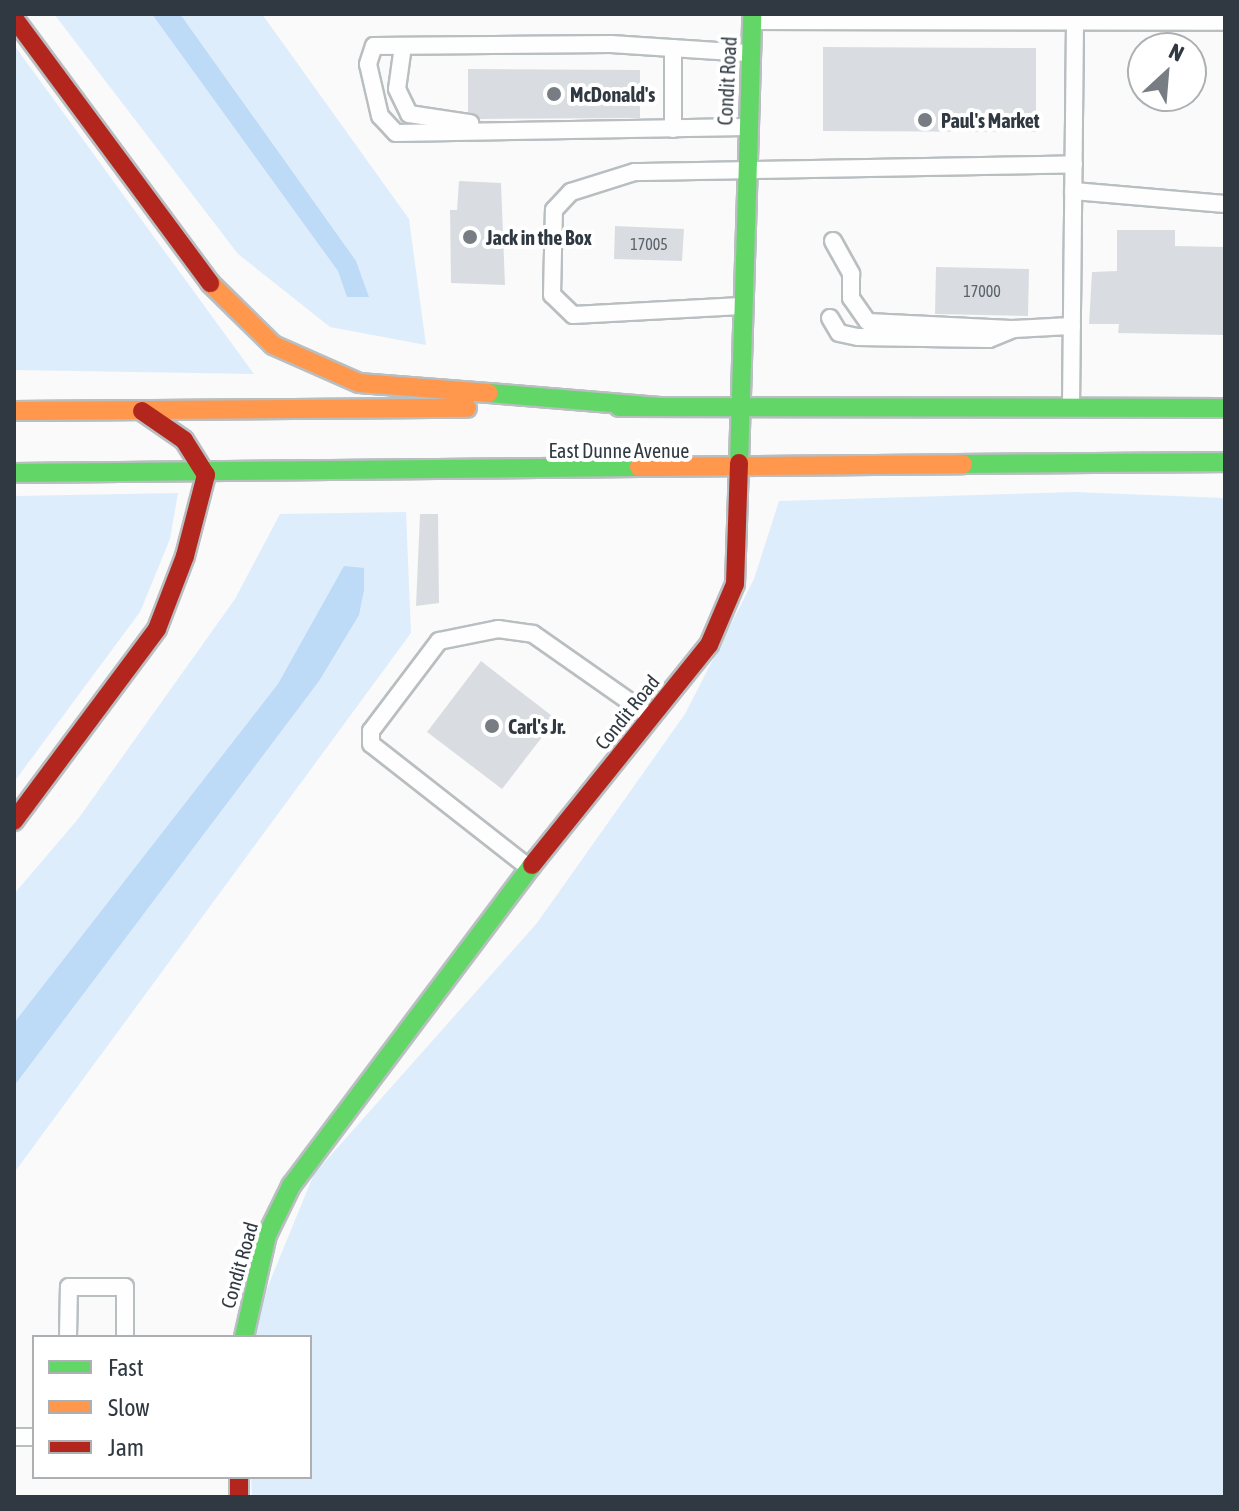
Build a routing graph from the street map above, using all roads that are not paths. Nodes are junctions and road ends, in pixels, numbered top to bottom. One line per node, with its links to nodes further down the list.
1 (752, 17): 4 (lane); 7 (main road, Condit Road)
2 (14, 18): 21 (main road)
3 (1225, 22): 4 (lane)
4 (1075, 24): 11 (lane)
5 (403, 46): 6 (lane); 10 (lane); 10 (lane)
6 (673, 48): 7 (lane); 9 (lane)
7 (750, 53): 8 (main road, Condit Road)
8 (746, 127): 9 (lane); 12 (main road, Condit Road)
9 (673, 129): 10 (lane)
10 (586, 131)
11 (1074, 164): 12 (lane); 13 (lane)
12 (745, 171): 16 (main road, Condit Road); 16 (lane)
13 (1073, 191): 14 (lane); 18 (lane)
14 (1225, 204)
15 (833, 241): 19 (lane)
16 (744, 306): 20 (main road, Condit Road)
17 (830, 318): 19 (lane)
18 (1072, 326): 19 (lane); 22 (lane)
19 (1014, 329)
20 (743, 406): 21 (main road); 22 (main road); 27 (main road, Condit Road)
21 (659, 407): 25 (main road)
22 (1071, 407): 23 (main road)
23 (1225, 408)
24 (14, 411): 25 (main road)
25 (142, 411): 29 (main road)
26 (1225, 462): 27 (main road, East Dunne Avenue)
27 (743, 471): 29 (main road, East Dunne Avenue); 30 (main road, Condit Road)
28 (14, 473): 29 (main road, East Dunne Avenue)
29 (206, 475): 31 (main road)
30 (651, 717): 32 (main road, Condit Road); 32 (lane)
31 (14, 821)
32 (530, 868): 35 (main road, Condit Road)
33 (68, 1335): 34 (lane)
34 (125, 1335)
35 (244, 1335)

